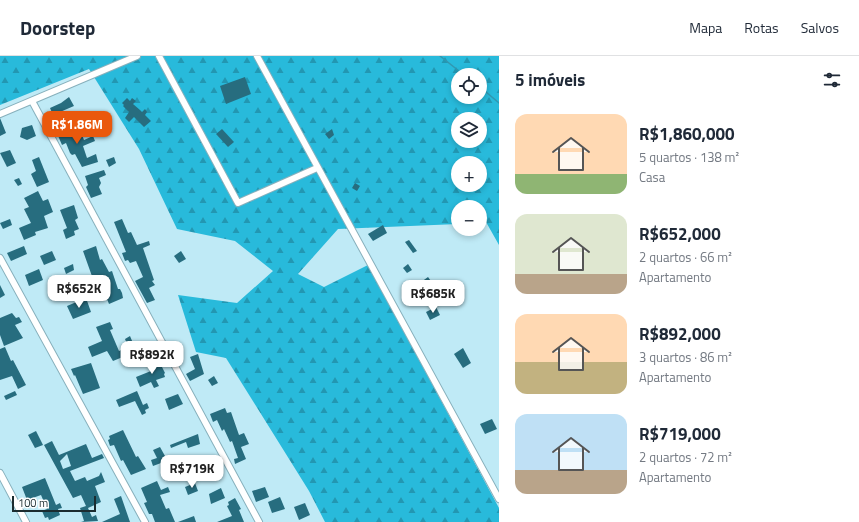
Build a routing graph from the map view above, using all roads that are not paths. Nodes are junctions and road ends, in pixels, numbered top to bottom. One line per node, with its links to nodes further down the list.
1 (136, 56): 4 (street)
2 (159, 56): 6 (street)
3 (257, 56): 6 (street)
4 (32, 101): 5 (street); 12 (street)
5 (0, 114)
6 (317, 168): 9 (street)
7 (0, 258): 11 (street)
8 (0, 473): 10 (street)
9 (499, 499)
10 (26, 522)
11 (145, 522)
12 (259, 522)

